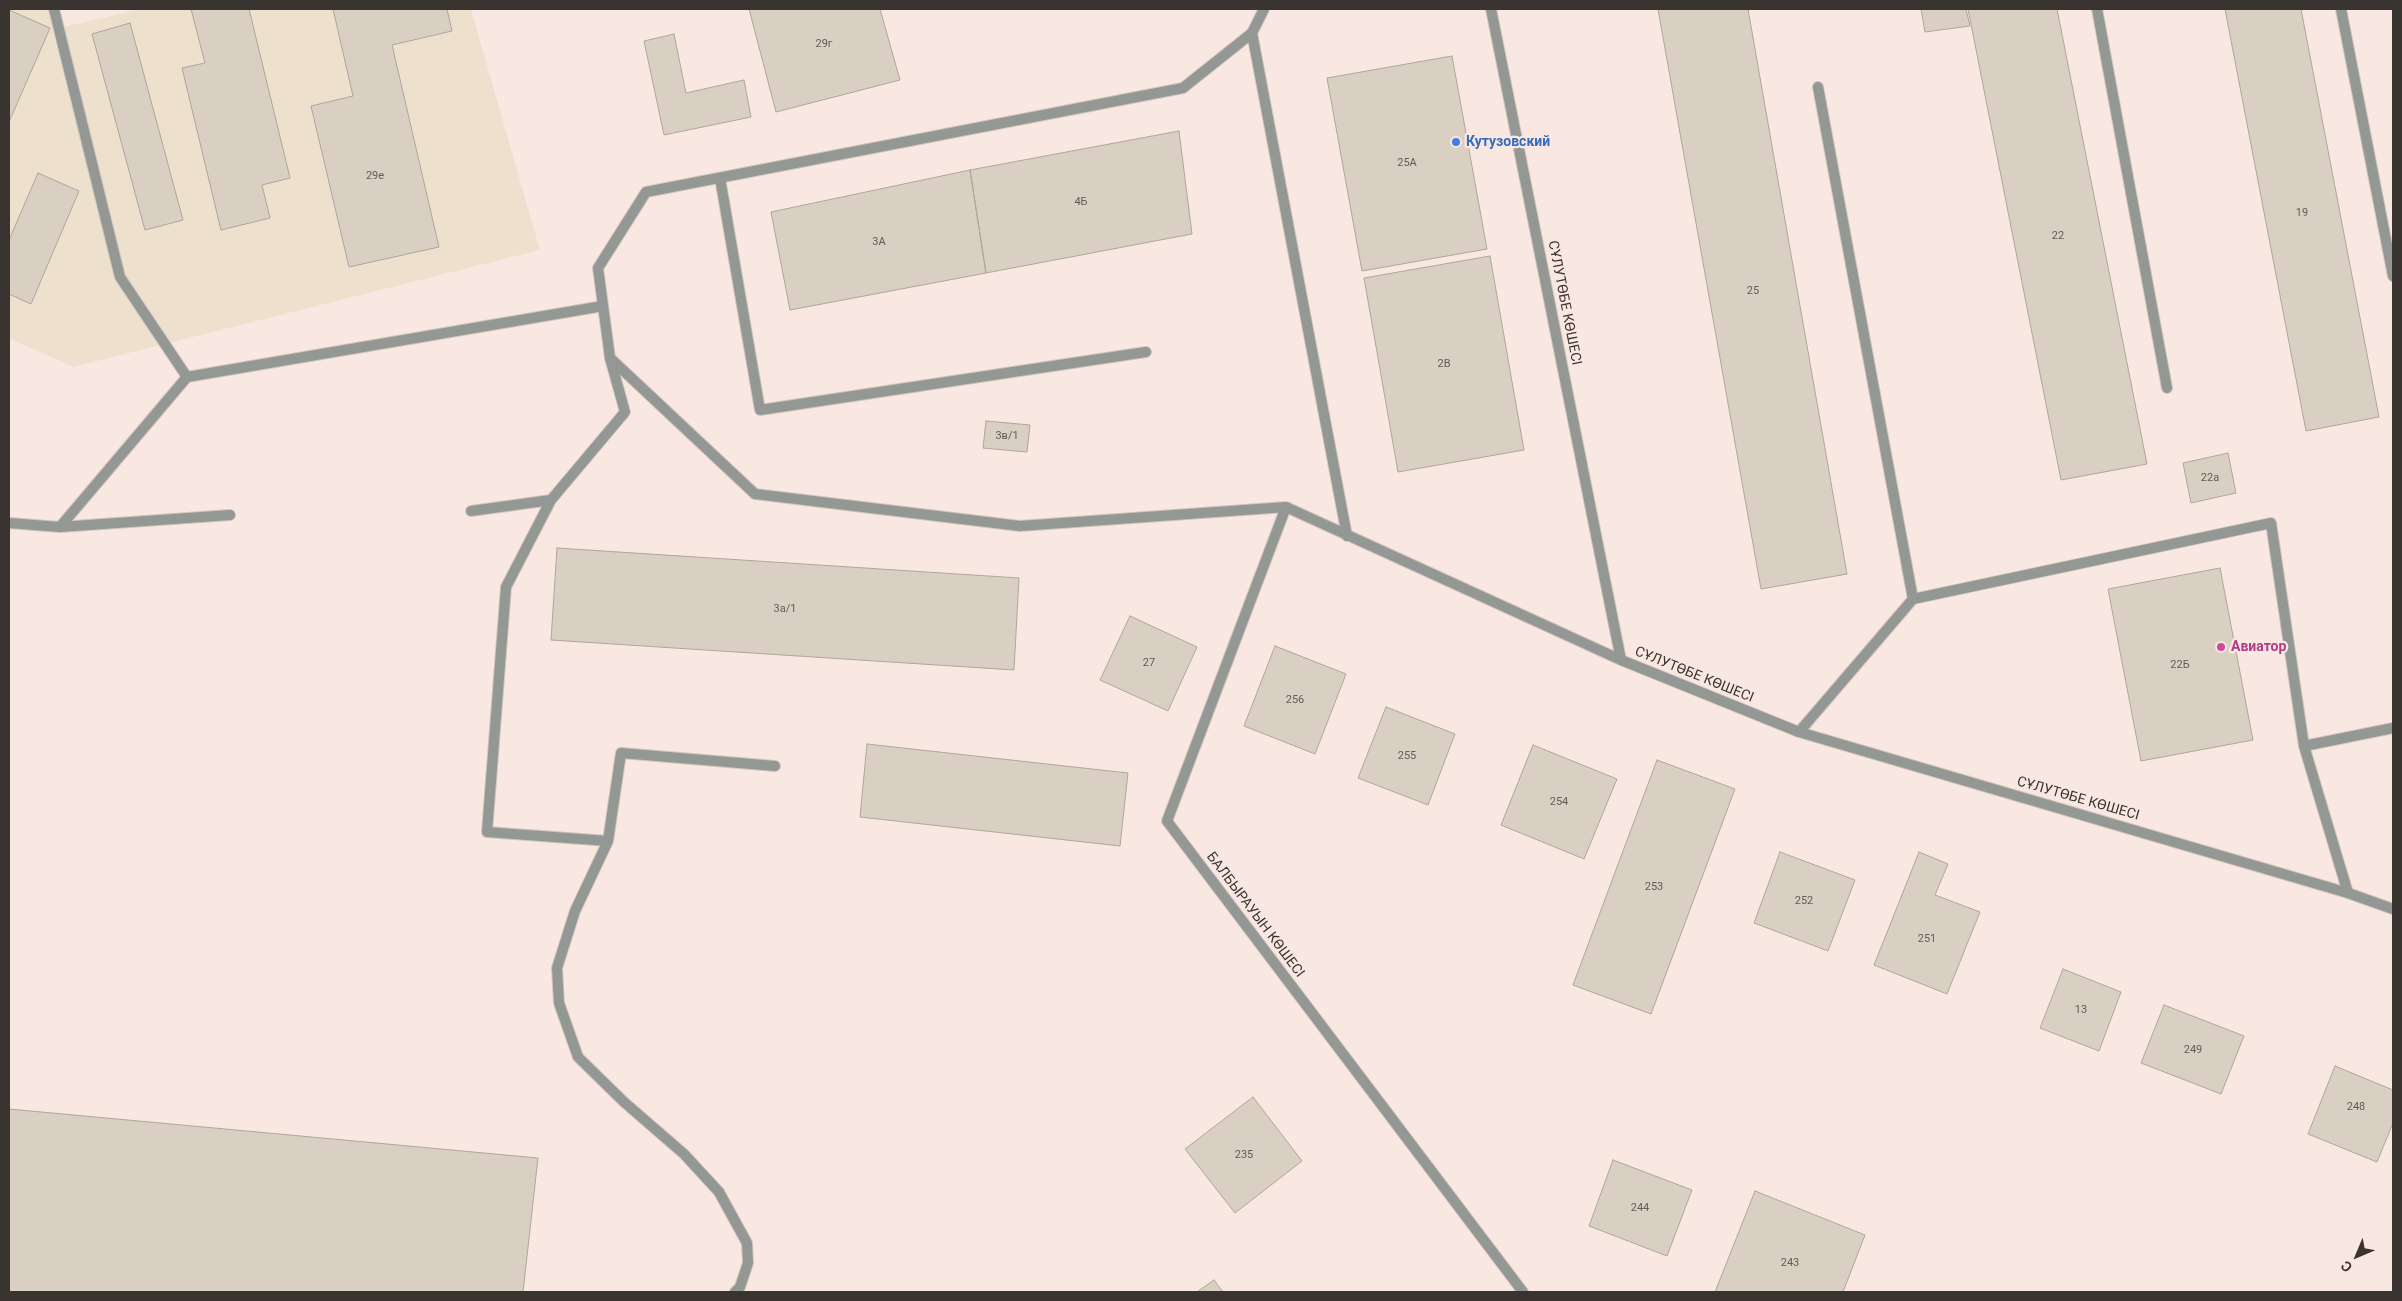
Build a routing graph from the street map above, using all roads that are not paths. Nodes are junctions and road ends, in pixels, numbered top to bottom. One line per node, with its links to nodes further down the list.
1 (54, 9): 13 (street)
2 (1264, 9): 6 (street)
3 (1491, 9): 23 (street, СҰЛУТӨБЕ КӨШЕСІ)
4 (2097, 9): 14 (street)
5 (2341, 9): 9 (street)
6 (1252, 33): 8 (street); 21 (street)
7 (1818, 87): 22 (street)
8 (720, 178): 10 (street); 11 (street)
9 (2393, 276)
10 (602, 306): 12 (street); 13 (street)
11 (1146, 352)
12 (610, 358): 15 (street); 16 (street)
13 (187, 377): 20 (street)
14 (2167, 388)
15 (550, 500): 17 (street); 28 (street)
16 (1286, 507): 21 (street); 32 (street, БАЛБЫРАУЫН КӨШЕСІ)
17 (471, 511)
18 (230, 515): 20 (street)
19 (9, 523): 20 (street)
20 (60, 526)
21 (1347, 536): 23 (street)
22 (1913, 599): 25 (street); 26 (street)
23 (1621, 660): 25 (street, СҰЛУТӨБЕ КӨШЕСІ)
24 (2393, 728): 26 (street)
25 (1799, 732): 29 (street, СҰЛУТӨБЕ КӨШЕСІ)
26 (2304, 746): 29 (street)
27 (775, 766): 28 (street)
28 (608, 841): 31 (street)
29 (2348, 893): 30 (street, СҰЛУТӨБЕ КӨШЕСІ)
30 (2393, 909)
31 (735, 1292)
32 (1523, 1292)

